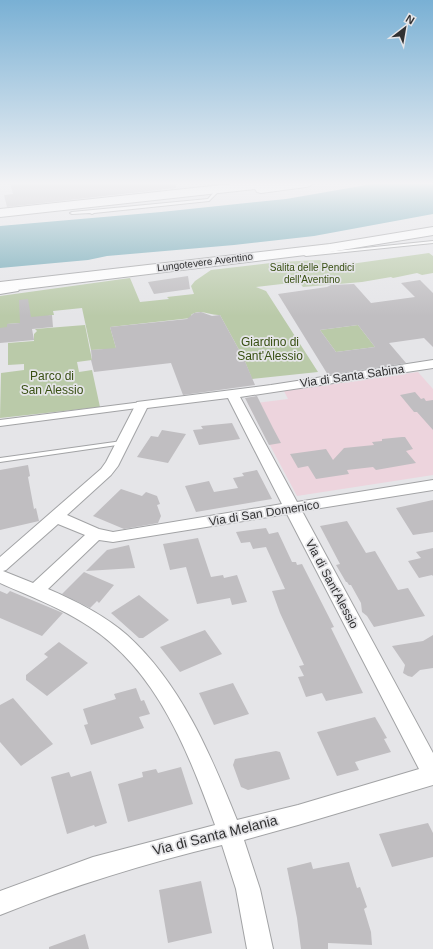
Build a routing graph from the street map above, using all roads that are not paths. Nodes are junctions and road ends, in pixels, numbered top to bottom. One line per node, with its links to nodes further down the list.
1 (433, 231): 3 (main road, Lungotevere Aventino)
2 (433, 242): 4 (lane, Lungotevere Aventino)
3 (0, 287)
4 (0, 292)
5 (428, 365): 6 (street); 7 (street, Via di Santa Sabina)
6 (433, 376)
7 (232, 394): 8 (street, Via di Santa Sabina); 13 (street, Via di Sant'Alessio)
8 (142, 405): 9 (street); 10 (street)
9 (0, 423)
10 (122, 443): 11 (lane); 14 (street)
11 (0, 460)
12 (433, 485): 13 (street, Via di San Domenico)
13 (291, 508): 15 (street, Via di San Domenico); 19 (street, Via di Sant'Alessio)
14 (56, 517): 15 (street, Via di San Domenico); 16 (street)
15 (96, 534): 18 (street)
16 (0, 566)
17 (0, 576): 18 (street)
18 (35, 591): 20 (street)
19 (433, 775): 20 (street, Via di Santa Melania)
20 (230, 831): 21 (street, Via di Santa Melania); 22 (street)
21 (0, 903)
22 (260, 949)

